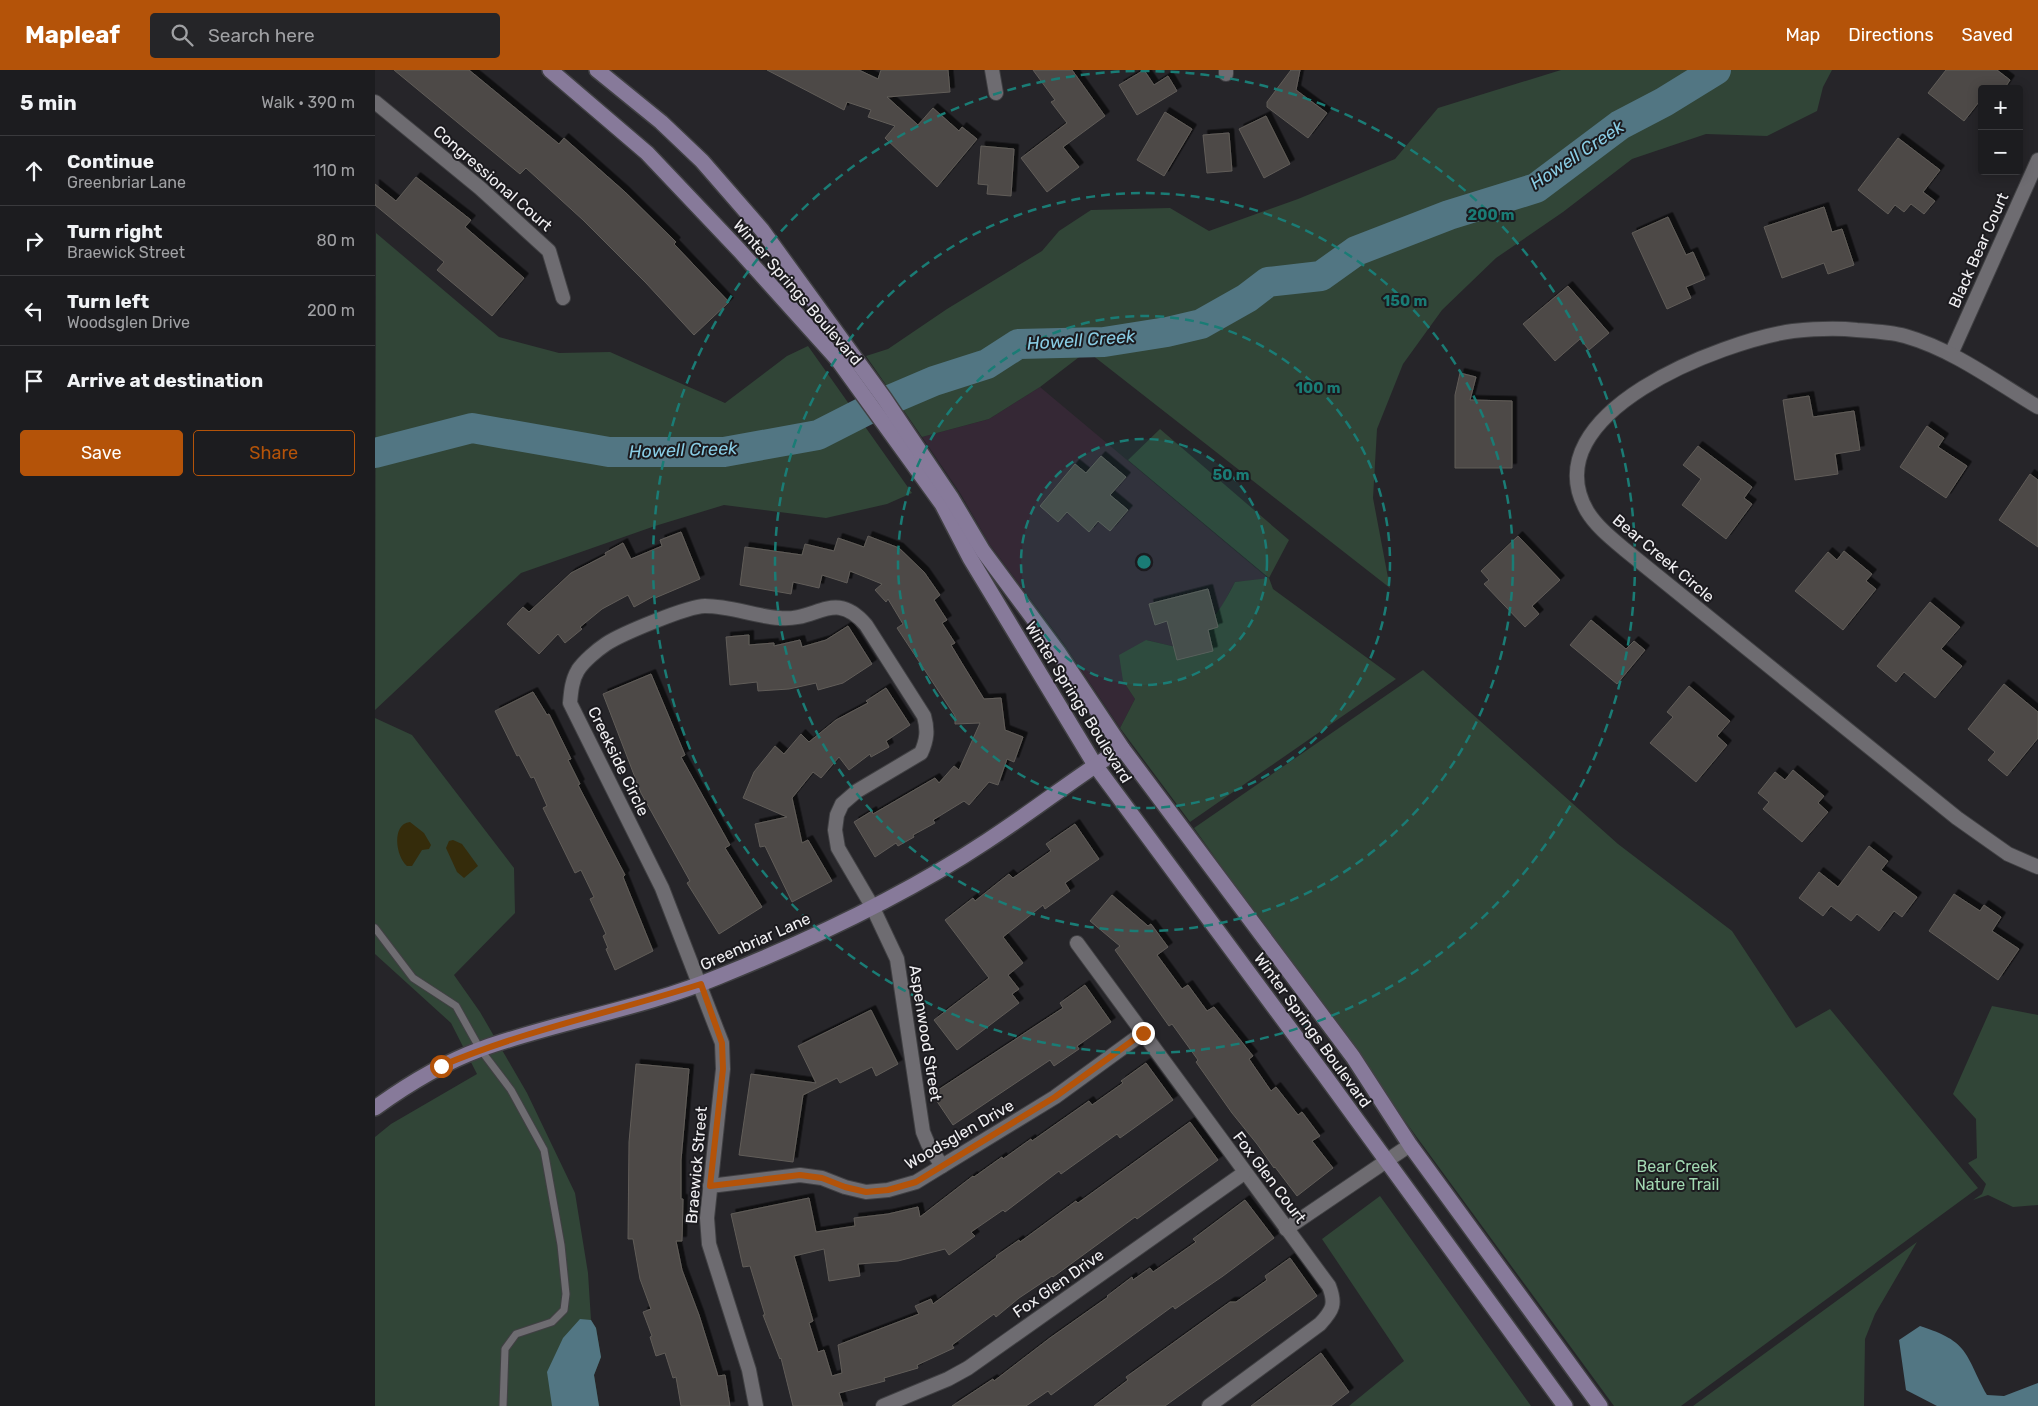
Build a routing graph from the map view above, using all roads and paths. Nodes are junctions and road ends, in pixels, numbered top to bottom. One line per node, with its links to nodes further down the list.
1 (551, 70): 9 (street, Winter Springs Boulevard)
2 (597, 70): 9 (street, Winter Springs Boulevard)
3 (992, 70): 4 (street)
4 (996, 93)
5 (375, 102): 7 (street, Congressional Court)
6 (2038, 160): 8 (street, Black Bear Court)
7 (563, 298)
8 (1951, 354): 10 (street, Bear Creek Circle); 14 (street, Bear Creek Circle)
9 (878, 402): 11 (street, Winter Springs Boulevard)
10 (2038, 408)
11 (916, 456): 12 (street, Winter Springs Boulevard); 13 (street, Winter Springs Boulevard)
12 (1122, 748): 13 (street, Greenbriar Lane); 22 (street, Winter Springs Boulevard)
13 (1095, 765): 15 (street, Greenbriar Lane); 23 (street, Winter Springs Boulevard)
14 (2038, 867)
15 (872, 906): 18 (street, Greenbriar Lane); 18 (street, Creekside Circle); 24 (street, Aspenwood Street)
16 (375, 928): 20 (lane)
17 (1077, 943): 19 (street, Fox Glen Court)
18 (701, 984): 20 (street, Greenbriar Lane); 26 (street, Braewick Street)
19 (1143, 1033): 24 (street, Woodsglen Drive); 25 (street, Fox Glen Court)
20 (480, 1049): 21 (street, Greenbriar Lane); 28 (lane)
21 (375, 1108)
22 (1410, 1145): 23 (street); 33 (street, Winter Springs Boulevard)
23 (1386, 1160): 27 (street); 32 (street, Winter Springs Boulevard)
24 (942, 1166): 26 (street, Woodsglen Drive)
25 (1244, 1173): 27 (street, Fox Glen Court); 30 (street, Fox Glen Drive)
26 (710, 1186): 29 (street, Braewick Street)
27 (1286, 1228): 31 (street, Fox Glen Court)
28 (503, 1406)
29 (756, 1406)
30 (883, 1406)
31 (1209, 1406)
32 (1565, 1406)
33 (1601, 1406)

